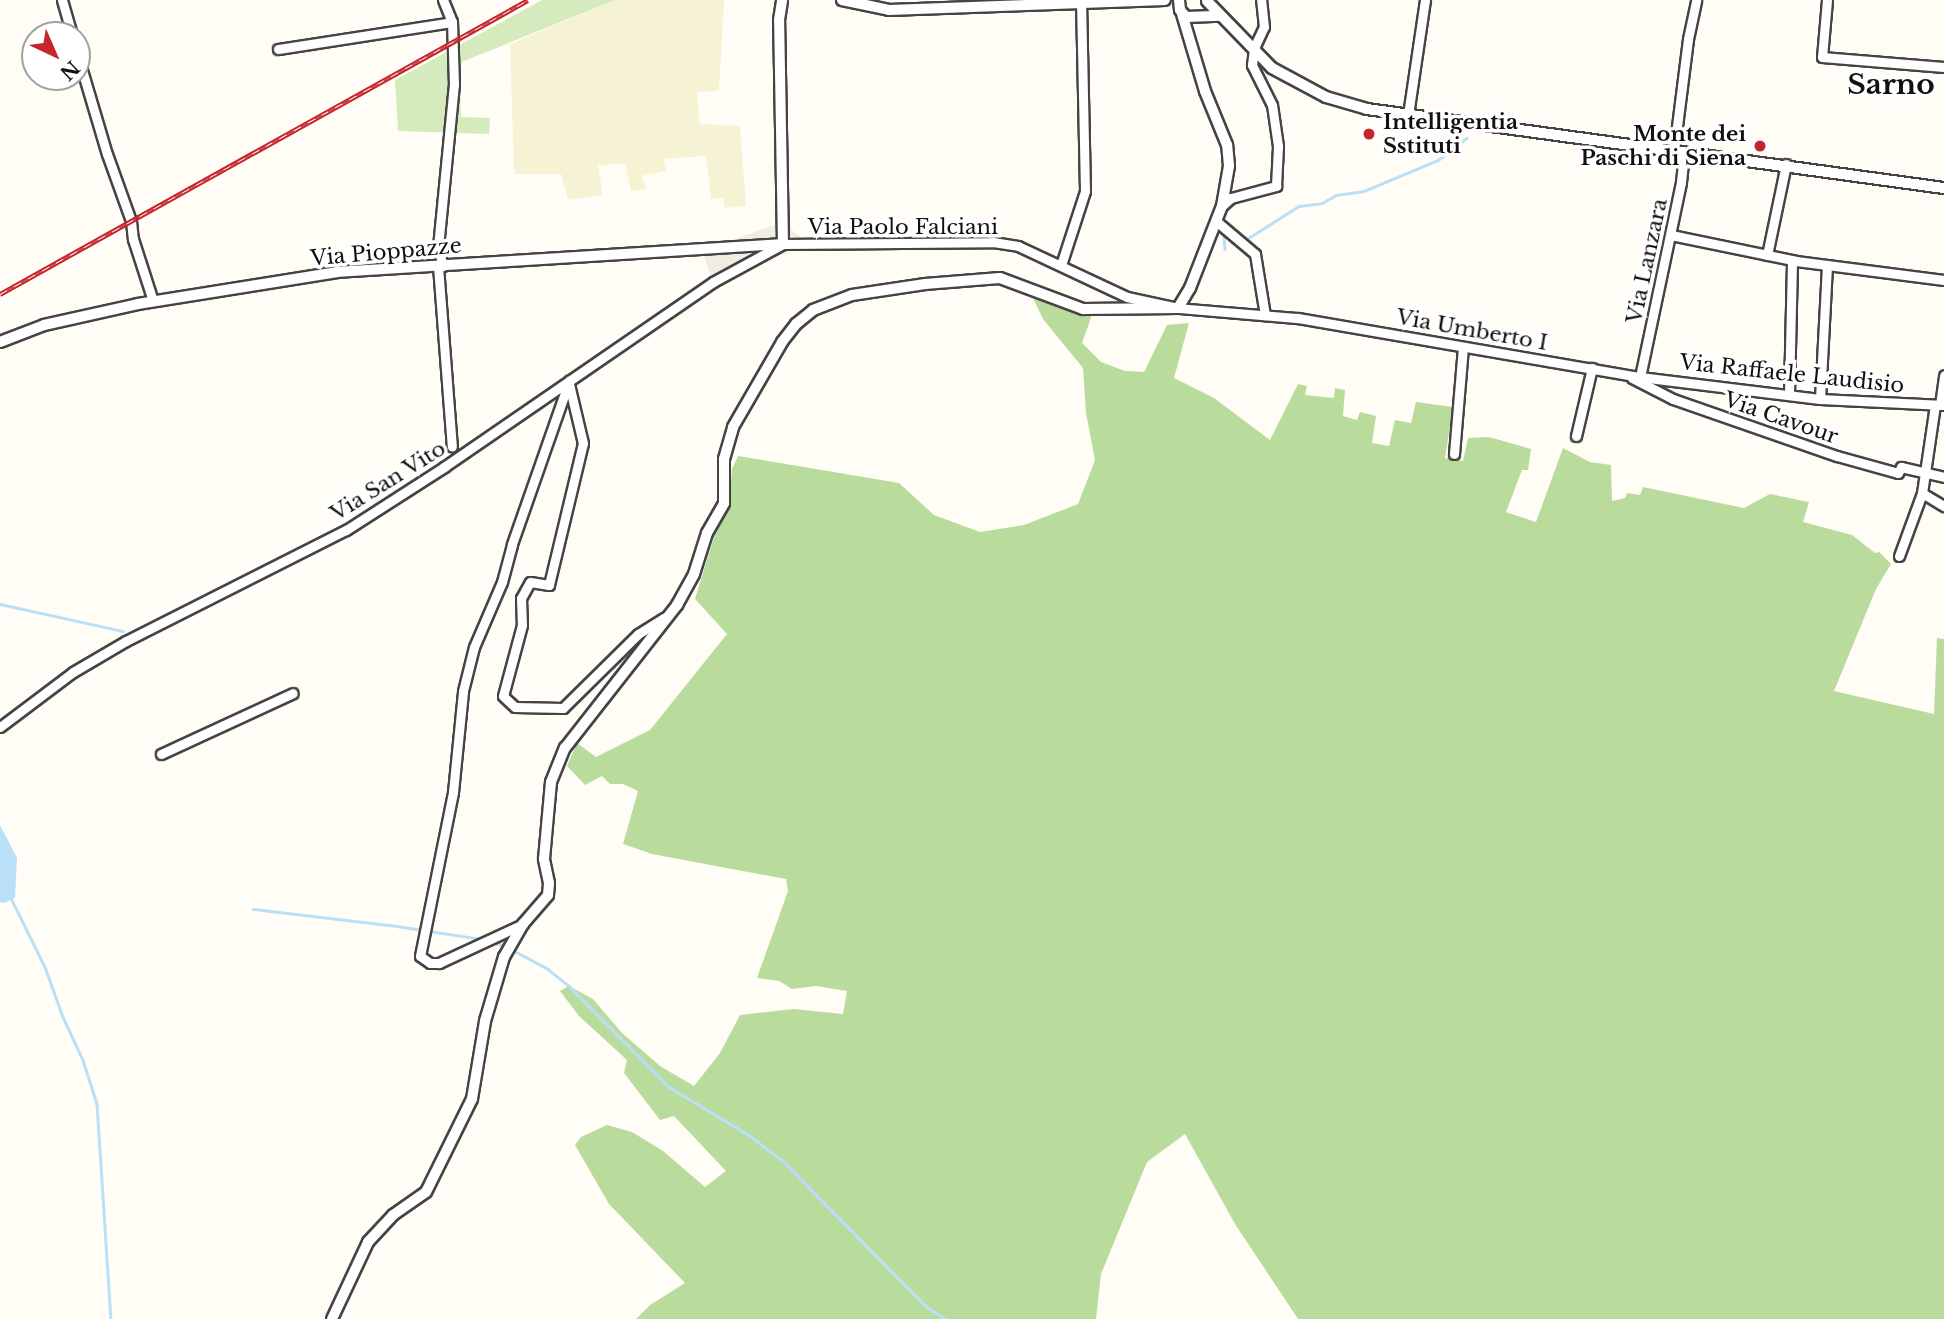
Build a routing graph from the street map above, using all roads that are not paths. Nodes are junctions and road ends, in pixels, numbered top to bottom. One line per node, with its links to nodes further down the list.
1 (62, 0): 15 (street)
2 (443, 0): 16 (street)
3 (782, 0): 29 (street)
4 (842, 0): 11 (street)
5 (1207, 0): 13 (street); 14 (street)
6 (1261, 0): 18 (street)
7 (1425, 0): 22 (street)
8 (1696, 0): 23 (street, Via Lanzara)
9 (1827, 0): 20 (street)
10 (1162, 1): 11 (street); 12 (street)
11 (1081, 2): 32 (street)
12 (1180, 8): 13 (street); 17 (street)
13 (1201, 16): 14 (street); 17 (street)
14 (1220, 16): 18 (street)
15 (68, 21)
16 (452, 22): 19 (street); 34 (street)
17 (1185, 33): 26 (street)
18 (1254, 48): 22 (street); 26 (street)
19 (278, 49)
20 (1944, 67)
21 (88, 91): 36 (street)
22 (1408, 115): 23 (street)
23 (1679, 150): 24 (street); 28 (street, Via Lanzara)
24 (1786, 164): 25 (street); 30 (street)
25 (1944, 188)
26 (1222, 206): 27 (street)
27 (1216, 221): 37 (street); 38 (street)
28 (1671, 235): 30 (street); 44 (street, Via Lanzara)
29 (783, 244): 32 (street, Via Paolo Falciani); 34 (street, Via Pioppazze); 45 (street, Via San Vito)
30 (1768, 255): 31 (street)
31 (1792, 260): 33 (street); 46 (street)
32 (1060, 265): 37 (street, Via Paolo Falciani)
33 (1827, 265): 35 (street); 47 (street)
34 (440, 266): 36 (street, Via Pioppazze); 50 (street)
35 (1944, 280)
36 (153, 301): 39 (street, Via Pioppazze)
37 (1178, 308): 38 (street, Via Paolo Falciani); 57 (street)
38 (1265, 316): 40 (street, Via Umberto I)
39 (0, 342)
40 (1464, 346): 41 (street, Via Umberto I); 51 (street)
41 (1592, 369): 42 (street, Via Umberto I); 49 (street)
42 (1626, 374): 44 (street, Via Umberto I); 52 (street, Via Cavour)
43 (1944, 375): 48 (street)
44 (1640, 377): 46 (street, Via Raffaele Laudisio)
45 (569, 381): 57 (street); 59 (street, Via San Vito); 61 (street)
46 (1789, 394): 47 (street, Via Raffaele Laudisio)
47 (1820, 399): 48 (street, Via Raffaele Laudisio)
48 (1940, 405): 52 (street)
49 (1576, 436)
50 (452, 446)
51 (1454, 454)
52 (1927, 473): 53 (street); 54 (street)
53 (1944, 477)
54 (1922, 494): 55 (street); 56 (street)
55 (1944, 506)
56 (1899, 556)
57 (669, 615): 61 (street)
58 (293, 693): 60 (street)
59 (0, 727)
60 (161, 754)
61 (523, 924): 62 (street)
62 (332, 1319)

